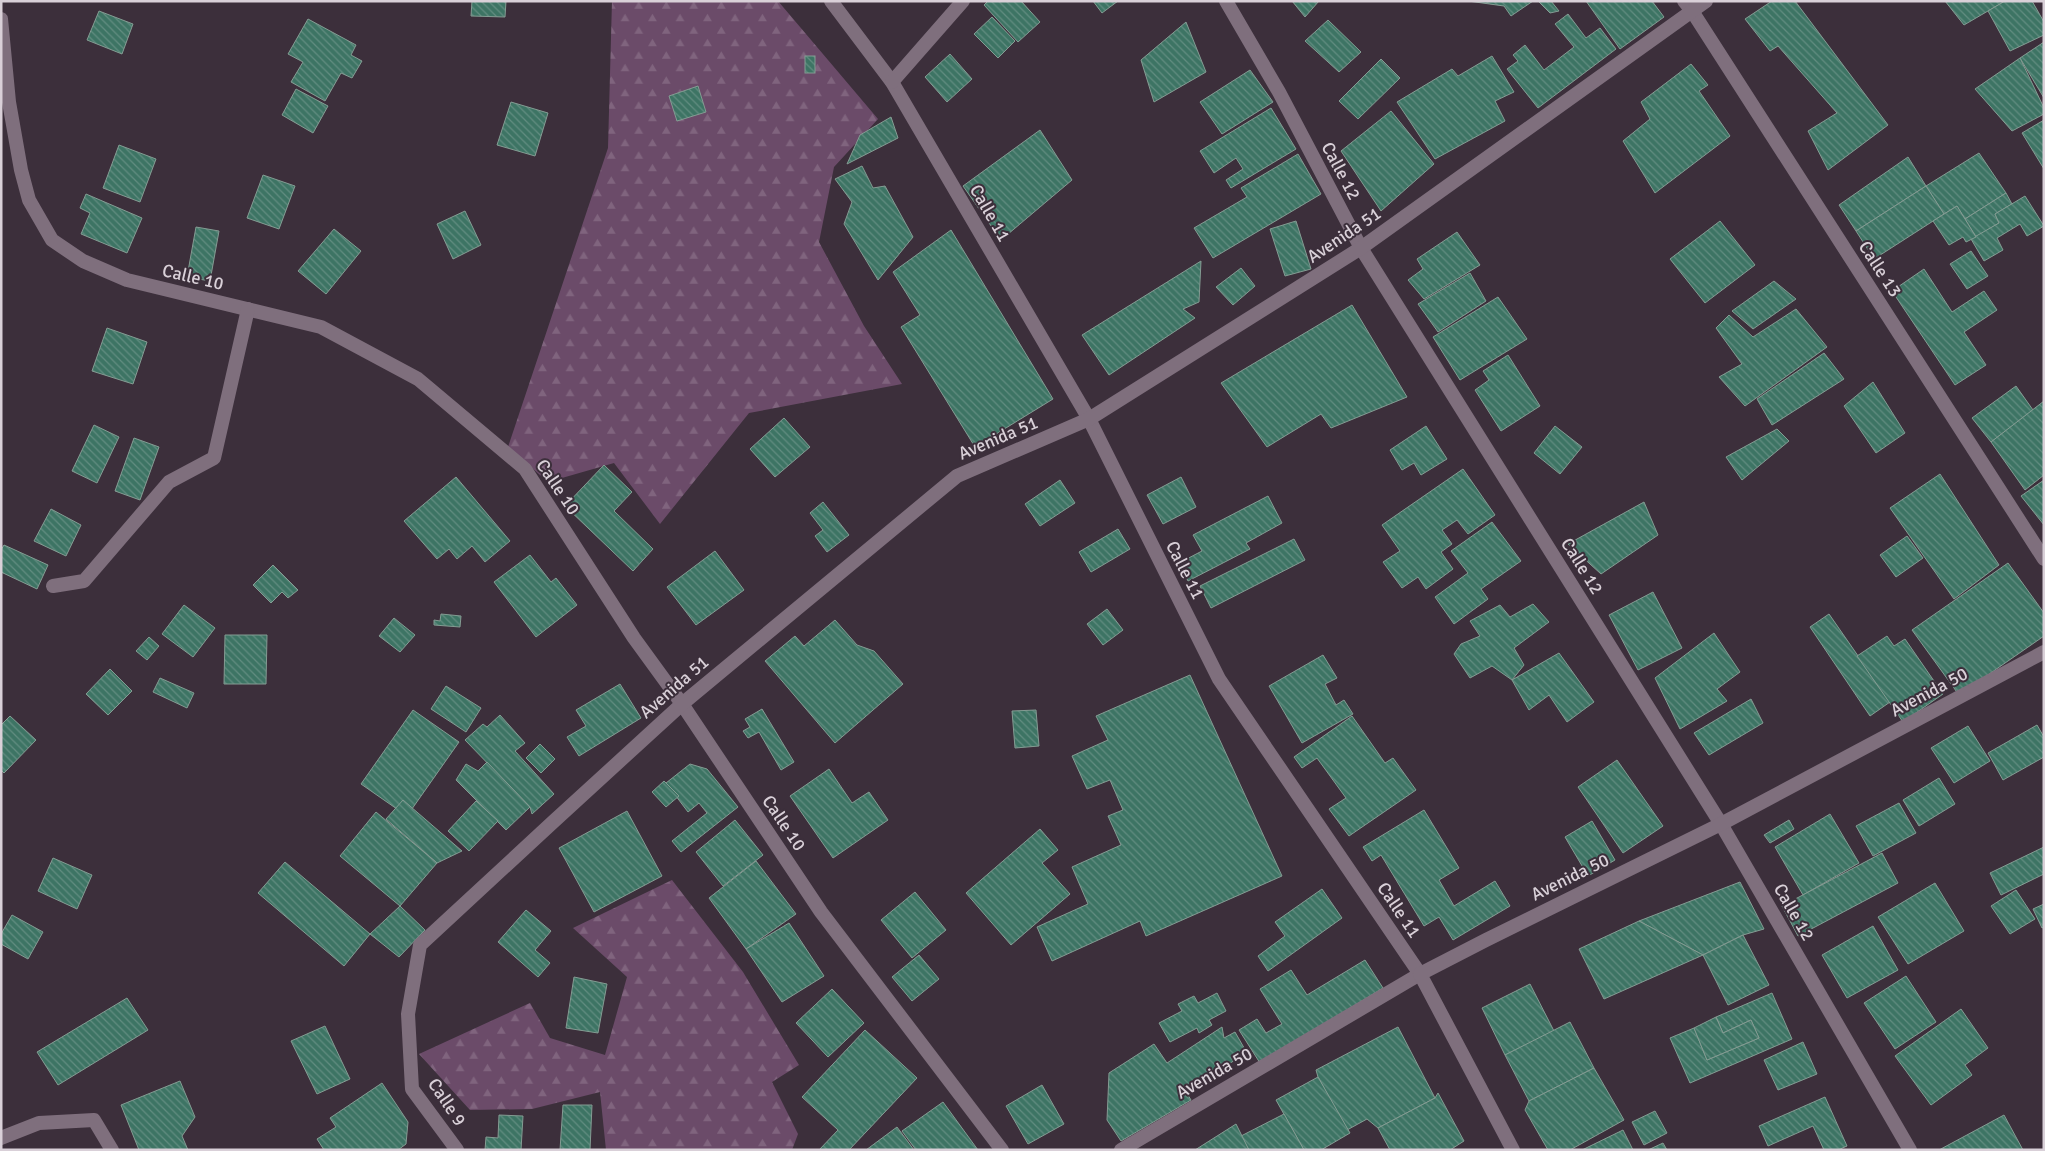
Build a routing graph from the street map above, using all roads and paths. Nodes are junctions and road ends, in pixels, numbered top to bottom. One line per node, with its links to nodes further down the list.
1 (831, 1): 7 (street, Calle 11)
2 (963, 1): 7 (street)
3 (1226, 1): 8 (street, Calle 12)
4 (1706, 1): 5 (street, Avenida 51)
5 (1688, 6): 8 (street, Avenida 51); 11 (street, Calle 13)
6 (1, 19): 9 (street, Calle 10)
7 (892, 82): 10 (street, Calle 11)
8 (1361, 248): 10 (street, Avenida 51); 15 (street, Calle 12)
9 (248, 308): 12 (street); 14 (street, Calle 10)
10 (1089, 419): 14 (street, Avenida 51); 16 (street, Calle 11)
11 (2044, 559)
12 (53, 586)
13 (2044, 652): 15 (street, Avenida 50)
14 (682, 704): 17 (street, Avenida 51); 21 (street, Calle 10)
15 (1721, 824): 16 (street, Avenida 50); 24 (street, Calle 12)
16 (1420, 974): 22 (street, Avenida 50); 23 (street, Calle 11)
17 (408, 1014): 20 (street, Calle 9)
18 (1, 1138): 19 (street)
19 (112, 1150)
20 (457, 1150)
21 (1002, 1150)
22 (1121, 1150)
23 (1513, 1150)
24 (1910, 1150)

